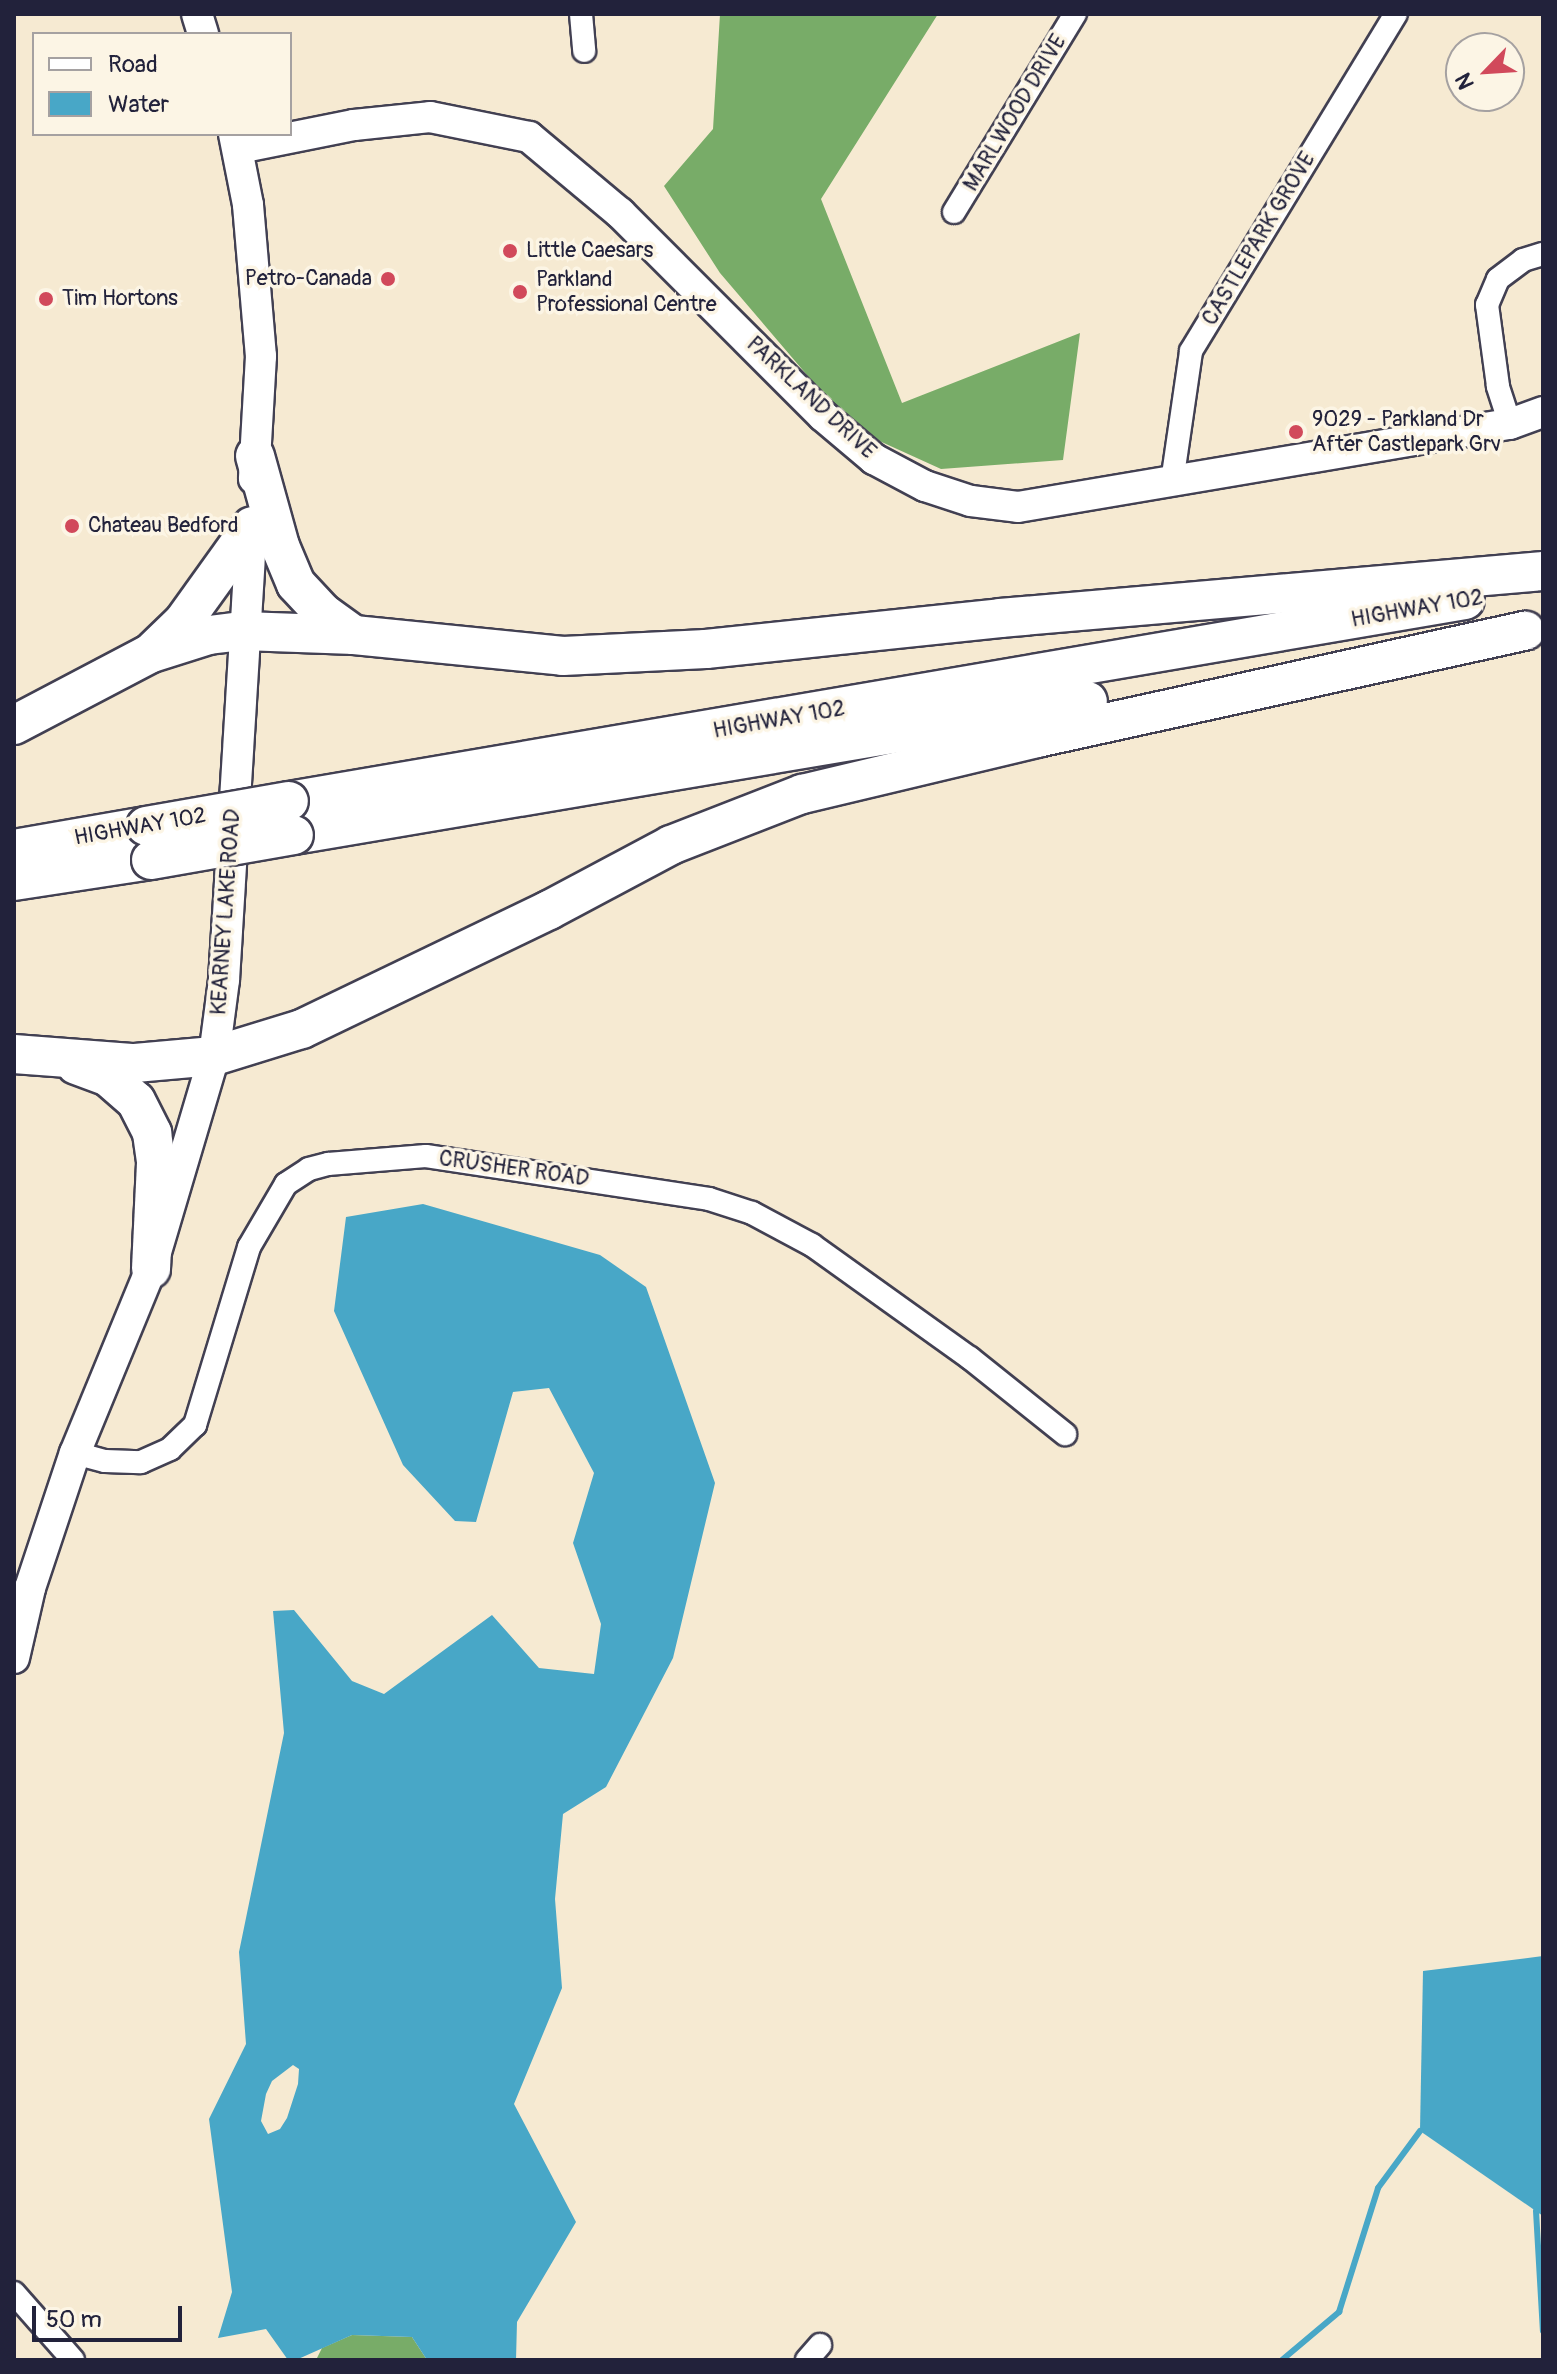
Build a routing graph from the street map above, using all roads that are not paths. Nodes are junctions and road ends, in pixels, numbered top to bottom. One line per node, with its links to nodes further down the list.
1 (581, 14): 4 (street)
2 (1075, 14): 8 (street, MARLWOOD DRIVE)
3 (1396, 14): 13 (street, CASTLEPARK GROVE)
4 (584, 51)
5 (292, 133): 13 (main road, PARKLAND DRIVE)
6 (273, 136): 7 (main road, PARKLAND DRIVE)
7 (236, 141): 12 (main road, KEARNEY LAKE ROAD)
8 (954, 212)
9 (1543, 254): 11 (street)
10 (1543, 412): 11 (main road, PARKLAND DRIVE)
11 (1510, 424): 13 (main road, PARKLAND DRIVE)
12 (255, 456): 14 (main road, KEARNEY LAKE ROAD); 19 (highway)
13 (1172, 482)
14 (252, 526): 18 (main road, KEARNEY LAKE ROAD); 20 (highway)
15 (1543, 571): 19 (highway)
16 (1543, 586): 22 (highway, HIGHWAY 102)
17 (1534, 630): 22 (highway, HIGHWAY 102); 27 (highway)
18 (243, 631): 19 (highway); 20 (highway); 27 (main road, KEARNEY LAKE ROAD)
19 (354, 635)
20 (149, 654): 21 (highway)
21 (14, 725)
22 (292, 818): 23 (highway, HIGHWAY 102, bridge)
23 (148, 843): 24 (highway, HIGHWAY 102); 25 (highway, HIGHWAY 102)
24 (14, 849)
25 (14, 881)
26 (32, 1056): 27 (highway); 28 (highway)
27 (214, 1056): 28 (main road, KEARNEY LAKE ROAD)
28 (151, 1269): 30 (main road, KEARNEY LAKE ROAD)
29 (1065, 1434): 30 (street, CRUSHER ROAD)
30 (75, 1453): 31 (main road, KEARNEY LAKE ROAD)
31 (14, 1658)
32 (14, 2293): 33 (street)
33 (73, 2360)

